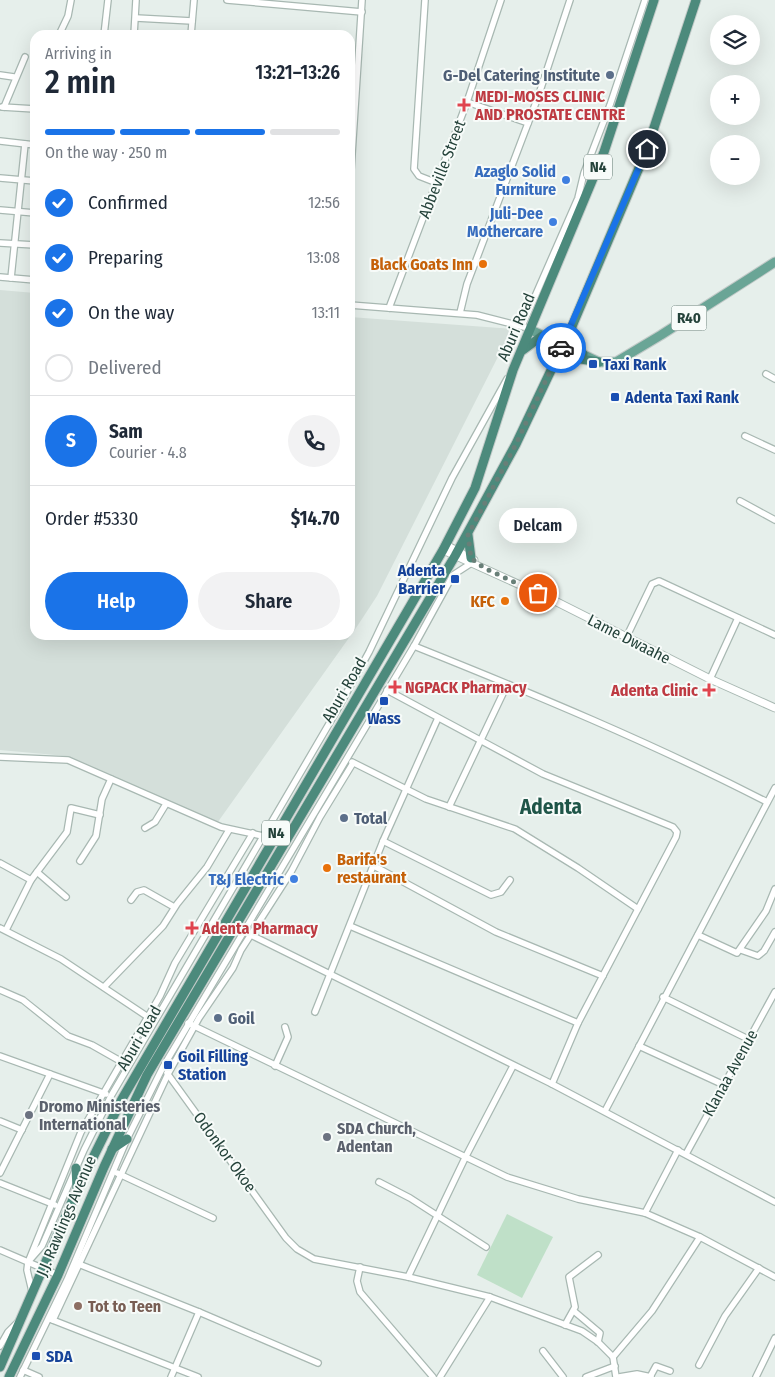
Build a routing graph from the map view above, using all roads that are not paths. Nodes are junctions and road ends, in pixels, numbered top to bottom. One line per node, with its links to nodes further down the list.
1 (71, 0): 16 (street)
2 (108, 0): 17 (street)
3 (136, 0): 14 (street)
4 (194, 0): 15 (street)
5 (227, 0): 13 (street)
6 (362, 0): 13 (street)
7 (425, 0): 34 (street)
8 (501, 0): 23 (street, Abbeville Street)
9 (570, 0): 27 (street)
10 (645, 0): 49 (street)
11 (654, 0): 50 (highway, Aburi Road / N4)
12 (696, 0): 48 (highway, N4)
13 (362, 12): 25 (street)
14 (136, 18): 15 (street); 18 (street)
15 (192, 21): 19 (street)
16 (61, 30)
17 (105, 30)
18 (135, 30)
19 (191, 30)
20 (24, 57): 22 (street)
21 (0, 75): 22 (street)
22 (14, 77): 24 (street)
23 (467, 102): 27 (street); 34 (street, Abbeville Street)
24 (2, 107): 26 (street)
25 (355, 107)
26 (30, 109)
27 (528, 124): 47 (street)
28 (0, 141): 29 (street)
29 (25, 144): 30 (street); 32 (street)
30 (30, 144)
31 (0, 178): 32 (street)
32 (21, 180): 33 (street); 36 (street)
33 (30, 181)
34 (437, 183): 46 (street, Abbeville Street)
35 (0, 210): 36 (street)
36 (18, 212): 37 (street); 39 (street)
37 (30, 213)
38 (0, 243): 39 (street)
39 (16, 244): 40 (street); 43 (street)
40 (30, 245)
41 (775, 262): 55 (main road, R40)
42 (0, 277): 43 (street)
43 (11, 278): 44 (street)
44 (30, 280)
45 (355, 305): 46 (street)
46 (389, 308): 47 (street)
47 (460, 313): 49 (street)
48 (573, 324): 52 (highway, N4); 54 (highway)
49 (522, 326): 50 (street)
50 (531, 330): 51 (main road); 53 (highway, Aburi Road / N4)
51 (545, 337): 52 (main road); 53 (highway); 56 (highway)
52 (563, 345): 54 (main road); 56 (highway, N4)
53 (520, 354): 57 (highway, Aburi Road / N4)
54 (583, 354): 55 (main road)
55 (599, 362): 56 (highway)
56 (552, 368): 64 (highway, N4)
57 (513, 370): 65 (highway, Aburi Road / N4); 92 (street)
58 (766, 374): 59 (street)
59 (775, 379)
60 (745, 436): 61 (street)
61 (775, 450)
62 (740, 501): 63 (street)
63 (775, 520)
64 (468, 535): 66 (highway, N4); 67 (highway)
65 (444, 548): 66 (street, Lame Dwaahe); 92 (highway, Aburi Road / N4)
66 (457, 554): 67 (street, Lame Dwaahe); 72 (highway, J.J. Rawlings Avenue / N4)
67 (471, 561): 70 (street, Lame Dwaahe); 71 (street)
68 (738, 618): 69 (street); 70 (street); 74 (street)
69 (775, 635)
70 (626, 638): 74 (street, Lame Dwaahe)
71 (414, 646): 73 (street); 75 (street)
72 (392, 663): 73 (highway); 84 (highway, J.J. Rawlings Avenue / N4)
73 (401, 668): 76 (street)
74 (710, 679): 77 (street, Lame Dwaahe)
75 (507, 685): 79 (street); 87 (street)
76 (387, 690): 78 (street); 81 (street)
77 (775, 708)
78 (438, 718): 79 (street); 86 (street)
79 (480, 742): 89 (street); 107 (street)
80 (0, 757): 83 (street)
81 (345, 759): 82 (street); 84 (street)
82 (353, 763): 86 (street); 113 (street)
83 (111, 779): 88 (street); 90 (street)
84 (328, 779): 108 (highway, J.J. Rawlings Avenue / N4)
85 (775, 788): 87 (street)
86 (406, 789): 89 (street); 96 (street)
87 (767, 802): 114 (street)
88 (166, 804): 91 (street); 93 (street)
89 (449, 807): 107 (street)
90 (100, 815): 97 (street); 100 (street)
91 (145, 828)
92 (274, 828): 95 (street); 156 (highway, Aburi Road / N4)
93 (229, 830): 94 (street); 106 (street)
94 (254, 833): 95 (street); 123 (street)
95 (263, 836): 124 (street)
96 (382, 841): 99 (street); 102 (street)
97 (80, 861)
98 (0, 863): 101 (street)
99 (374, 866): 109 (street); 117 (street)
100 (37, 872): 101 (street); 104 (street)
101 (31, 880): 110 (street)
102 (510, 880)
103 (775, 890): 115 (street)
104 (66, 897)
105 (131, 900): 106 (street)
106 (174, 907): 118 (street)
107 (638, 909): 117 (street)
108 (250, 910): 111 (street); 146 (highway, J.J. Rawlings Avenue / N4)
109 (350, 926): 116 (street); 125 (street)
110 (3, 929): 118 (street)
111 (243, 931): 113 (street); 126 (street)
112 (775, 932): 115 (street)
113 (250, 934): 116 (street); 126 (street)
114 (698, 935): 115 (street); 121 (street)
115 (741, 950)
116 (331, 972): 122 (street); 134 (street)
117 (603, 976): 125 (street)
118 (104, 988): 123 (street)
119 (0, 990): 131 (street)
120 (775, 992): 128 (street, Klanaa Avenue)
121 (663, 998): 128 (street); 129 (street)
122 (316, 1012)
123 (148, 1017): 124 (street); 131 (street)
124 (155, 1022): 132 (street)
125 (578, 1023): 138 (street)
126 (191, 1025): 133 (street); 135 (street); 137 (street)
127 (285, 1027): 133 (street)
128 (748, 1039): 139 (street, Klanaa Avenue)
129 (638, 1046): 139 (street); 142 (street)
130 (0, 1056): 136 (street)
131 (120, 1062): 132 (street); 140 (street)
132 (129, 1066): 141 (street)
133 (275, 1066): 149 (street)
134 (513, 1066): 138 (street); 149 (street)
135 (163, 1067): 137 (street, Odonkor Okoe); 145 (street)
136 (50, 1074): 140 (street); 144 (street)
137 (168, 1074): 153 (street); 169 (street, Odonkor Okoe)
138 (552, 1084): 142 (street)
139 (724, 1085): 148 (street, Klanaa Avenue)
140 (103, 1093): 141 (street); 158 (street)
141 (111, 1096): 150 (street)
142 (605, 1111): 147 (street)
143 (0, 1121): 144 (street)
144 (22, 1130): 152 (street)
145 (127, 1139): 146 (highway); 151 (street)
146 (112, 1149): 172 (highway, J.J. Rawlings Avenue / N4)
147 (678, 1150): 148 (street); 160 (street)
148 (686, 1154): 157 (street)
149 (465, 1158): 160 (street); 161 (street)
150 (76, 1168): 156 (highway); 159 (street)
151 (112, 1171): 153 (street); 168 (street)
152 (0, 1173)
153 (120, 1175): 162 (street); 168 (street)
154 (379, 1182): 161 (street)
155 (0, 1183): 158 (street)
156 (77, 1190): 170 (highway, Aburi Road / N4)
157 (775, 1202)
158 (52, 1203): 159 (street); 167 (street)
159 (59, 1206): 167 (street)
160 (645, 1213): 163 (street)
161 (436, 1216): 164 (street); 174 (street)
162 (213, 1218)
163 (700, 1237): 171 (street); 186 (street)
164 (486, 1247)
165 (0, 1250): 167 (street)
166 (598, 1255): 178 (street)
167 (28, 1262): 170 (street); 175 (street)
168 (76, 1264): 177 (street); 180 (street)
169 (360, 1267): 174 (street, Odonkor Okoe); 200 (street)
170 (43, 1268): 172 (street); 175 (highway, Aburi Road / N4)
171 (759, 1268): 173 (street); 188 (street)
172 (55, 1273): 195 (highway, J.J. Rawlings Avenue / N4)
173 (775, 1276)
174 (408, 1277): 176 (street, Odonkor Okoe)
175 (32, 1293): 179 (highway, Aburi Road / N4)
176 (490, 1297): 181 (street, Odonkor Okoe); 201 (street)
177 (199, 1312): 187 (street); 191 (street)
178 (574, 1312): 181 (street); 183 (street)
179 (22, 1319): 184 (street); 190 (highway, Aburi Road / N4)
180 (51, 1319): 191 (street); 192 (street)
181 (565, 1325): 183 (street, Odonkor Okoe)
182 (775, 1338): 206 (street)
183 (598, 1342): 186 (street)
184 (0, 1346)
185 (543, 1351): 202 (street)
186 (613, 1357): 189 (street)
187 (318, 1364)
188 (699, 1365)
189 (615, 1366): 203 (street); 204 (street)
190 (0, 1367)
191 (175, 1368): 198 (street); 199 (street)
192 (23, 1370): 194 (street); 196 (street)
193 (670, 1371): 205 (street)
194 (32, 1376): 197 (street)
195 (9, 1377)
196 (20, 1377)
197 (39, 1377)
198 (171, 1377)
199 (198, 1377)
200 (433, 1377)
201 (440, 1377)
202 (563, 1377)
203 (586, 1377)
204 (618, 1377): 205 (street)
205 (650, 1377)
206 (756, 1377)

